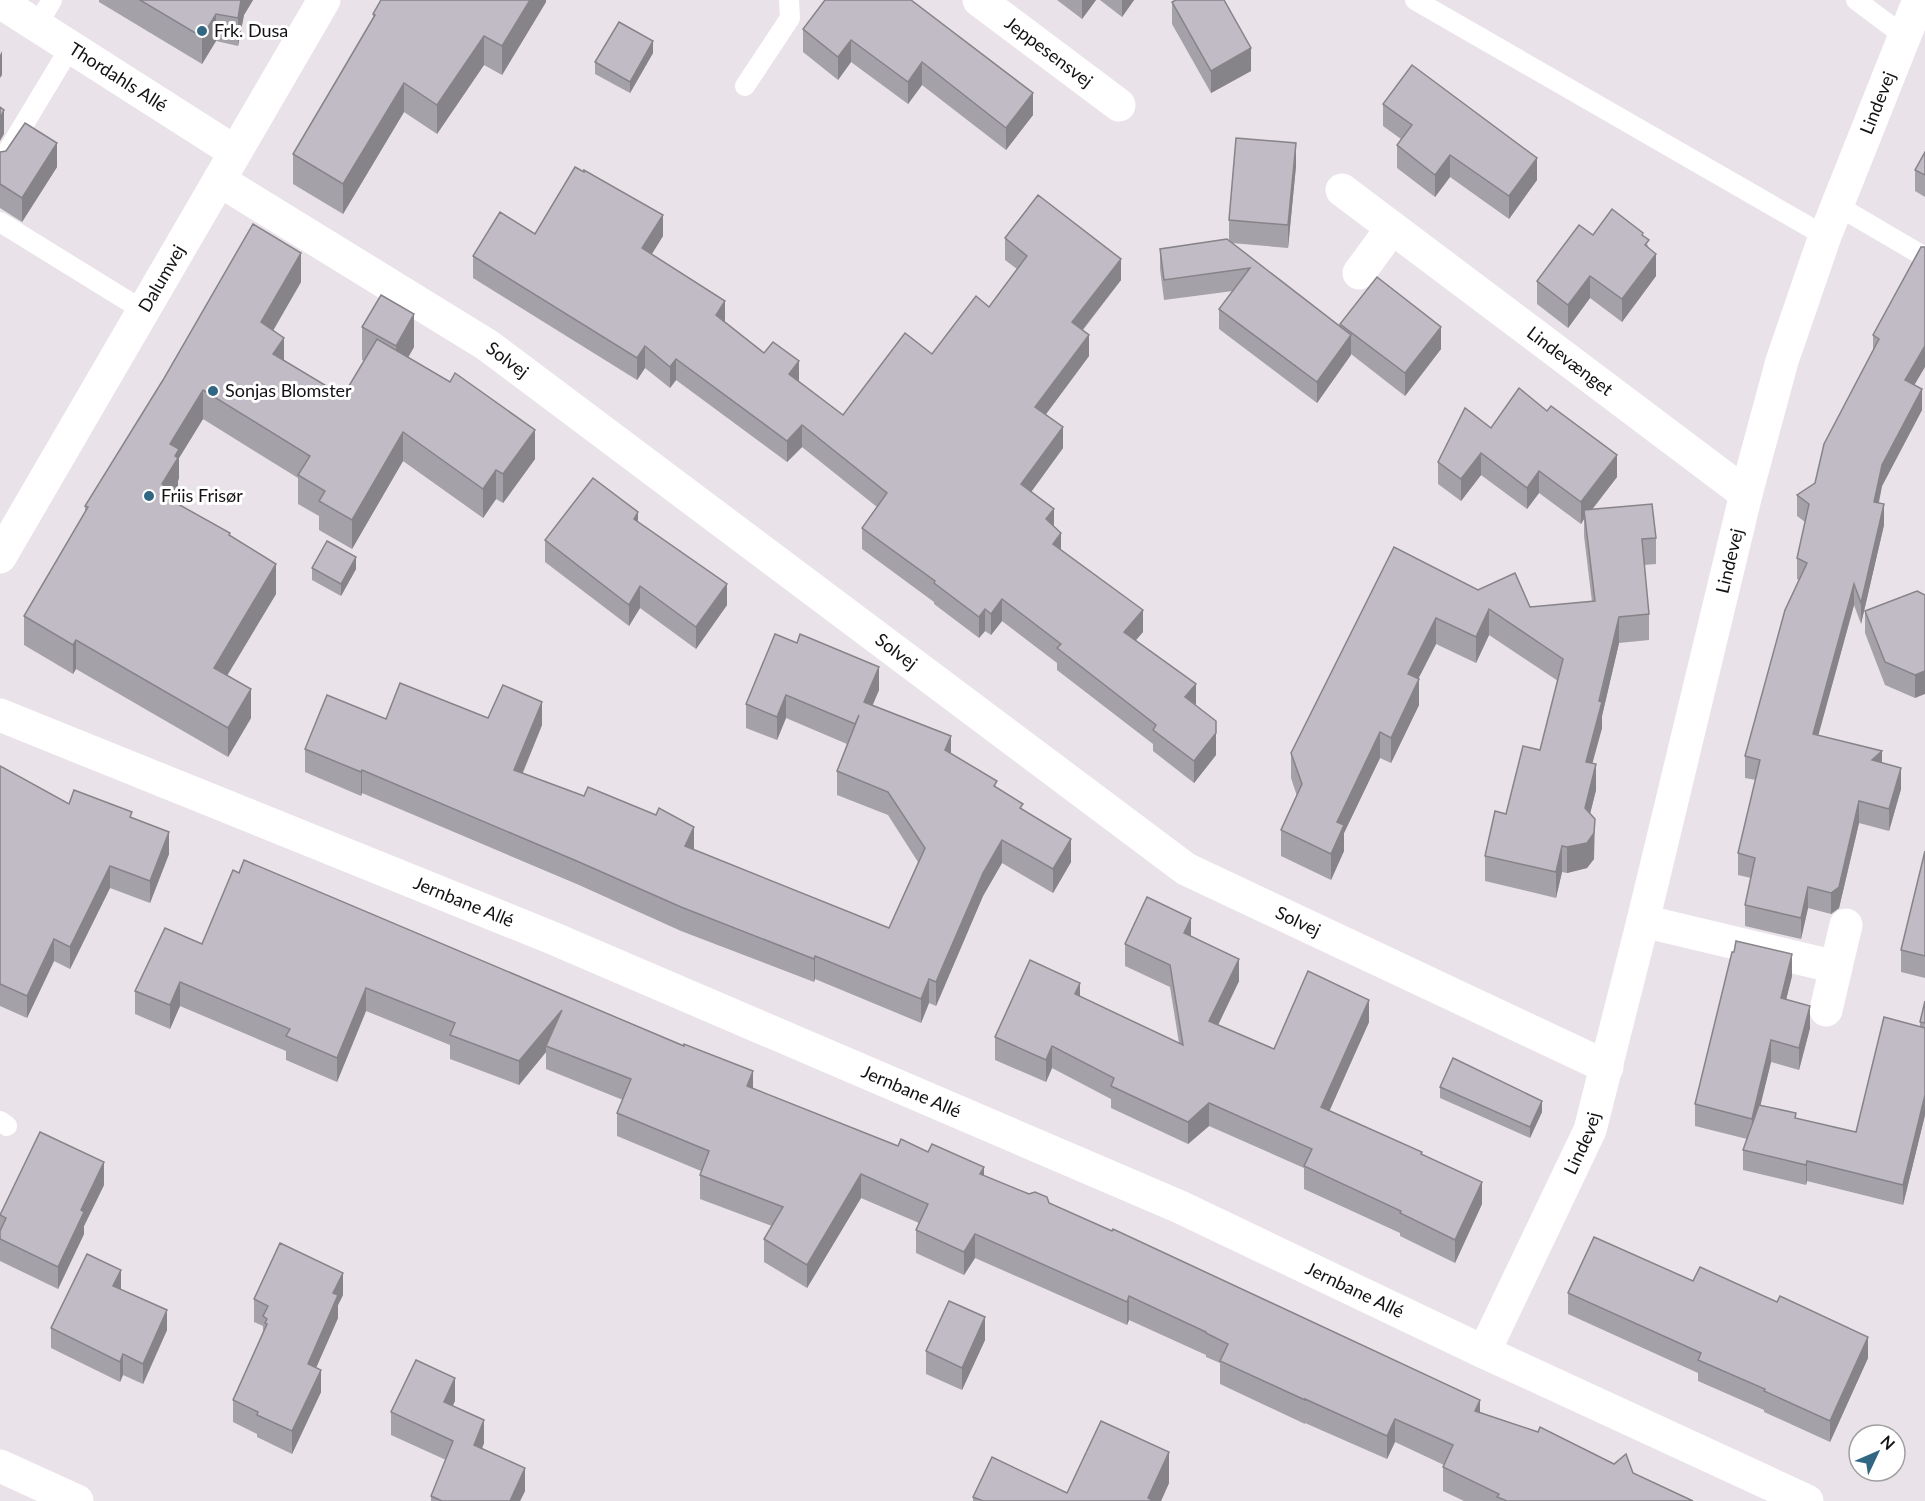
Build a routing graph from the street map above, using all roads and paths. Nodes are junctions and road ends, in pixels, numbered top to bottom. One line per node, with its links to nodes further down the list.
1 (324, 0): 13 (street, Dalumvej)
2 (789, 0): 11 (lane)
3 (979, 0): 12 (street, Jeppesensvej)
4 (1415, 0): 20 (lane)
5 (1856, 0): 9 (lane)
6 (1919, 0): 9 (street, Lindevej)
7 (0, 2): 8 (street, Thordahls Allé)
8 (45, 13): 10 (street, Thordahls Allé)
9 (1904, 36): 17 (street, Lindevej)
10 (71, 46): 13 (street, Thordahls Allé); 14 (lane)
11 (746, 86)
12 (1119, 105)
13 (235, 152): 15 (street, Dalumvej)
14 (0, 164)
15 (219, 180): 23 (street, Dalumvej); 31 (street, Solvej)
16 (1342, 190): 19 (street, Lindevænget)
17 (1838, 206): 20 (street, Lindevej); 21 (lane)
18 (0, 222): 23 (lane)
19 (1392, 228): 22 (street); 24 (street, Lindevænget)
20 (1825, 236): 24 (street, Lindevej)
21 (1925, 257)
22 (1359, 273)
23 (144, 311): 25 (street, Dalumvej)
24 (1746, 494): 27 (street, Lindevej)
25 (0, 557)
26 (0, 715): 32 (street, Jernbane Allé)
27 (1643, 921): 29 (street); 31 (street, Lindevej)
28 (1846, 925): 29 (street)
29 (1836, 967): 30 (street)
30 (1826, 1010)
31 (1607, 1067): 32 (street, Lindevej)
32 (1484, 1352): 35 (street, Jernbane Allé)
33 (0, 1466): 34 (street)
34 (77, 1501)
35 (1807, 1501)

